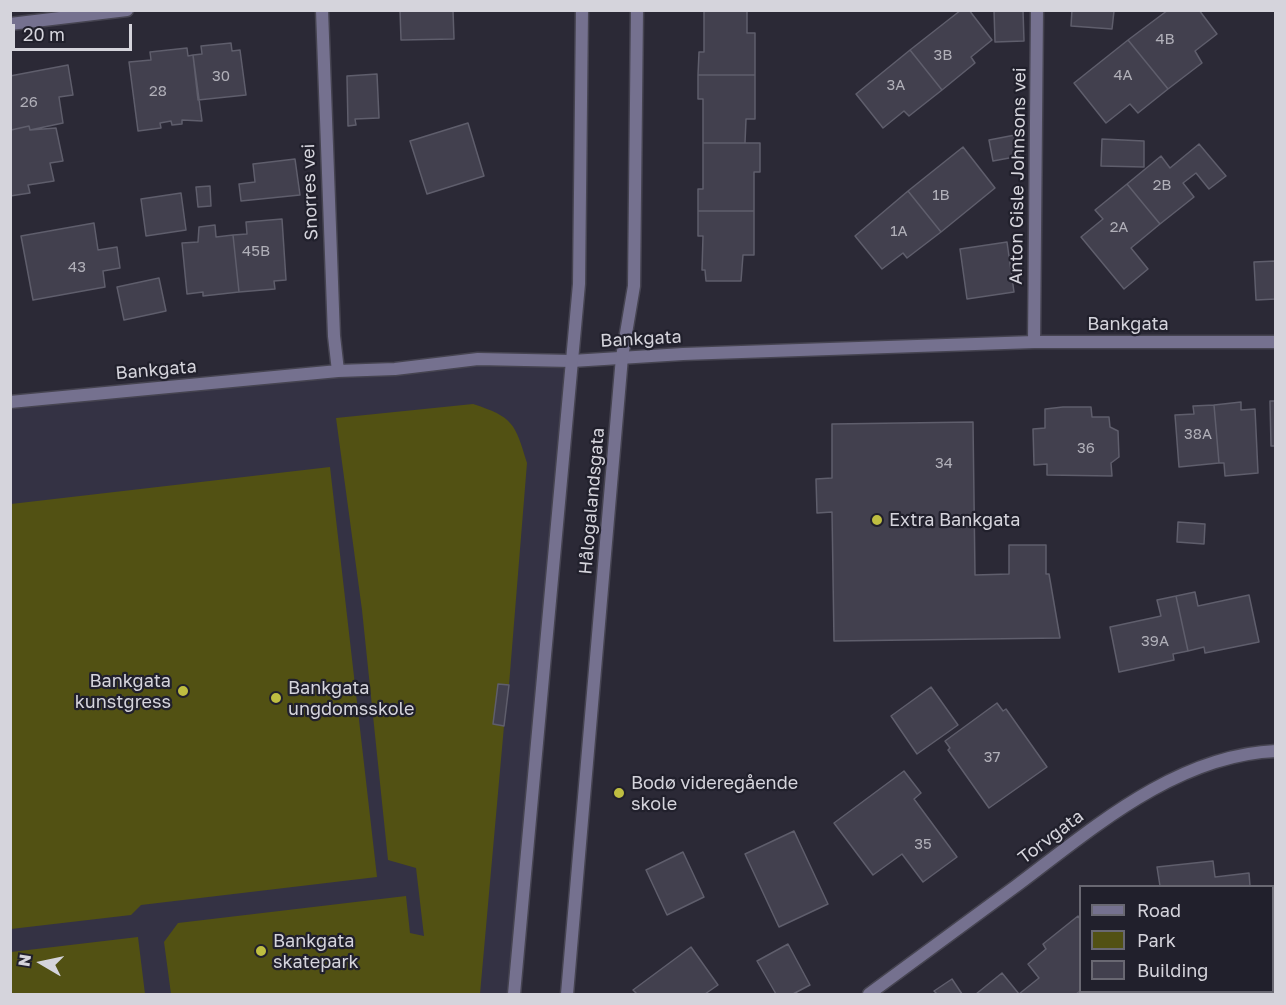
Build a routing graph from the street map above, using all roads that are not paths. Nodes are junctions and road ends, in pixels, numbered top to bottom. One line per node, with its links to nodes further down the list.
1 (127, 10): 6 (street)
2 (322, 10): 11 (street, Snorres vei)
3 (582, 10): 10 (street, Hålogalandsgata)
4 (637, 10): 9 (street, Hålogalandsgata)
5 (1037, 10): 7 (street, Anton Gisle Johnsons vei)
6 (10, 24)
7 (1034, 342): 8 (street, Bankgata); 9 (street, Bankgata)
8 (1275, 342)
9 (622, 357): 10 (street, Bankgata); 15 (street, Hålogalandsgata)
10 (572, 361): 11 (street, Bankgata); 14 (street, Hålogalandsgata)
11 (338, 371): 12 (street, Bankgata)
12 (10, 402)
13 (1275, 751): 16 (street, Torvgata)
14 (514, 994)
15 (567, 994)
16 (869, 994)

